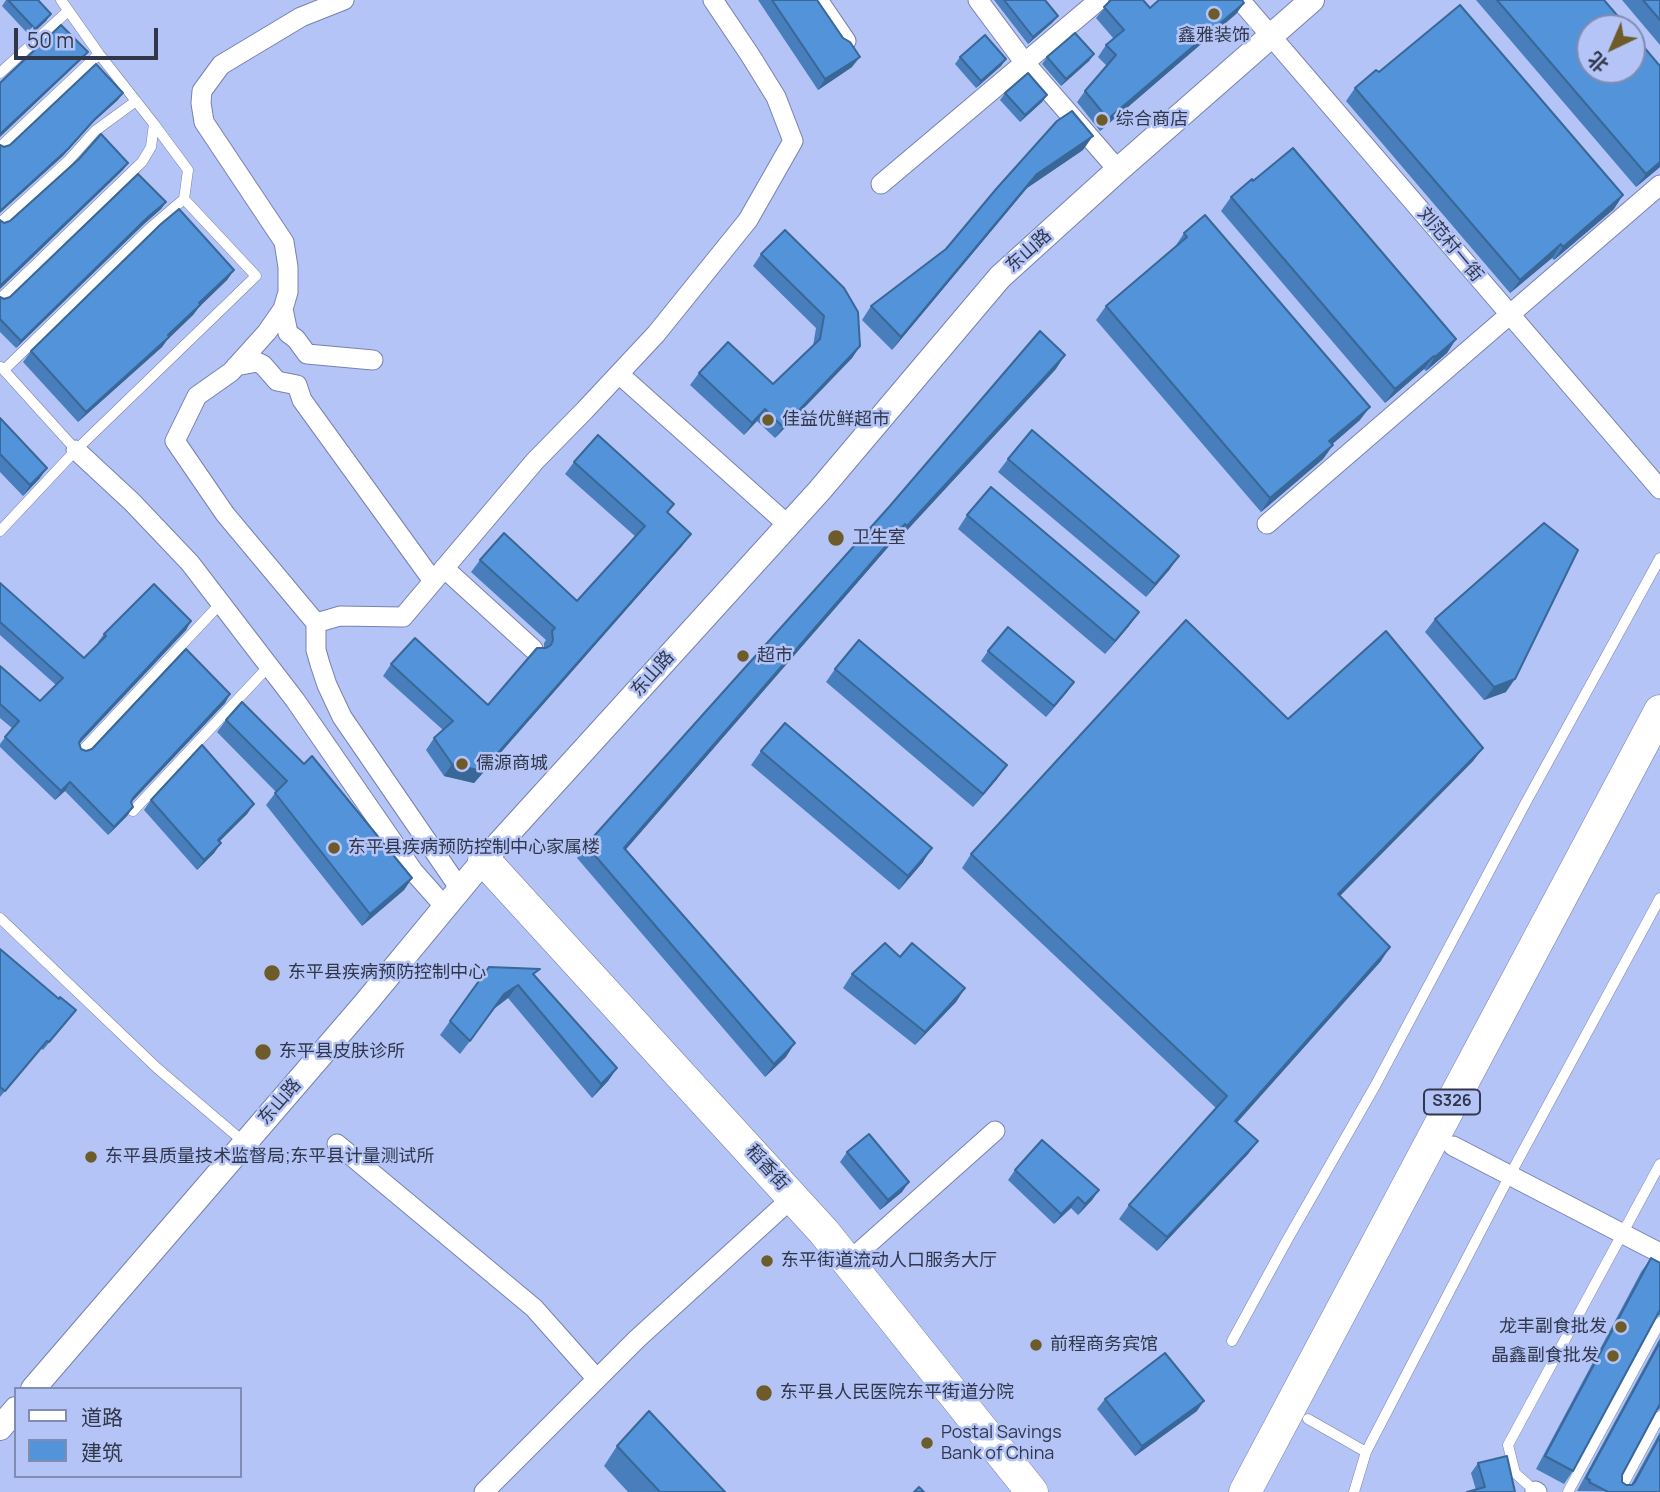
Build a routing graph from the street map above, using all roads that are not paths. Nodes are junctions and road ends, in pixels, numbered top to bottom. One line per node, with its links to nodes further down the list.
1 (61, 0): 9 (lane)
2 (344, 0): 24 (street)
3 (713, 0): 29 (street)
4 (818, 0): 11 (street)
5 (1099, 0): 13 (street)
6 (1240, 0): 10 (street, 刘范村一街)
7 (1312, 0): 10 (street, 东山路)
8 (974, 2): 13 (street)
9 (68, 11): 12 (lane); 14 (lane)
10 (1272, 36): 18 (street, 东山路); 25 (street, 刘范村一街)
11 (846, 41)
12 (99, 54): 15 (lane); 17 (lane)
13 (1025, 62): 18 (street); 19 (street)
14 (0, 74)
15 (136, 101): 16 (lane); 22 (lane)
16 (155, 124): 21 (lane); 23 (lane)
17 (0, 147)
18 (1118, 170): 33 (street, 东山路)
19 (881, 184)
20 (1660, 185): 25 (street)
21 (184, 199): 28 (lane); 30 (lane)
22 (0, 223)
23 (0, 299)
24 (283, 309): 26 (street); 27 (street)
25 (1509, 314): 31 (street, 刘范村一街); 32 (street)
26 (373, 360)
27 (236, 366): 36 (street); 38 (street)
28 (2, 368): 30 (lane)
29 (619, 374): 33 (street); 36 (street)
30 (76, 450): 34 (lane); 37 (street)
31 (1660, 489)
32 (1267, 524)
33 (788, 525): 45 (street, 东山路)
34 (0, 531)
35 (1660, 558): 60 (lane)
36 (439, 575): 38 (street); 39 (street)
37 (221, 603): 40 (street); 42 (lane)
38 (316, 623): 46 (street)
39 (533, 649)
40 (269, 666): 44 (lane); 46 (street)
41 (1660, 711): 70 (main road, S326)
42 (81, 752)
43 (1660, 757): 52 (main road, S326)
44 (133, 811)
45 (484, 860): 46 (street, 东山路); 55 (main road, 稻香街)
46 (453, 898): 50 (street, 东山路)
47 (1660, 898): 54 (lane)
48 (0, 918): 50 (lane)
49 (995, 1131): 58 (street)
50 (245, 1143): 62 (street, 东山路)
51 (337, 1144): 61 (street)
52 (1454, 1146): 54 (street); 65 (main road, S326)
53 (1660, 1164): 56 (lane)
54 (1510, 1175): 56 (street); 67 (lane)
55 (793, 1197): 58 (main road, 稻香街); 61 (street)
56 (1622, 1233): 57 (street); 73 (lane)
57 (1660, 1253)
58 (848, 1262): 69 (main road, 稻香街)
59 (1660, 1322): 74 (lane)
60 (1233, 1341)
61 (597, 1379): 68 (street)
62 (35, 1387)
63 (14, 1411): 66 (street)
64 (1660, 1416): 75 (lane)
65 (1308, 1419): 67 (lane); 71 (main road, S326)
66 (0, 1428)
67 (1366, 1452): 72 (lane)
68 (484, 1492)
69 (1032, 1492)
70 (1245, 1492)
71 (1270, 1492)
72 (1354, 1492)
73 (1536, 1492)
74 (1568, 1492)
75 (1619, 1492)

